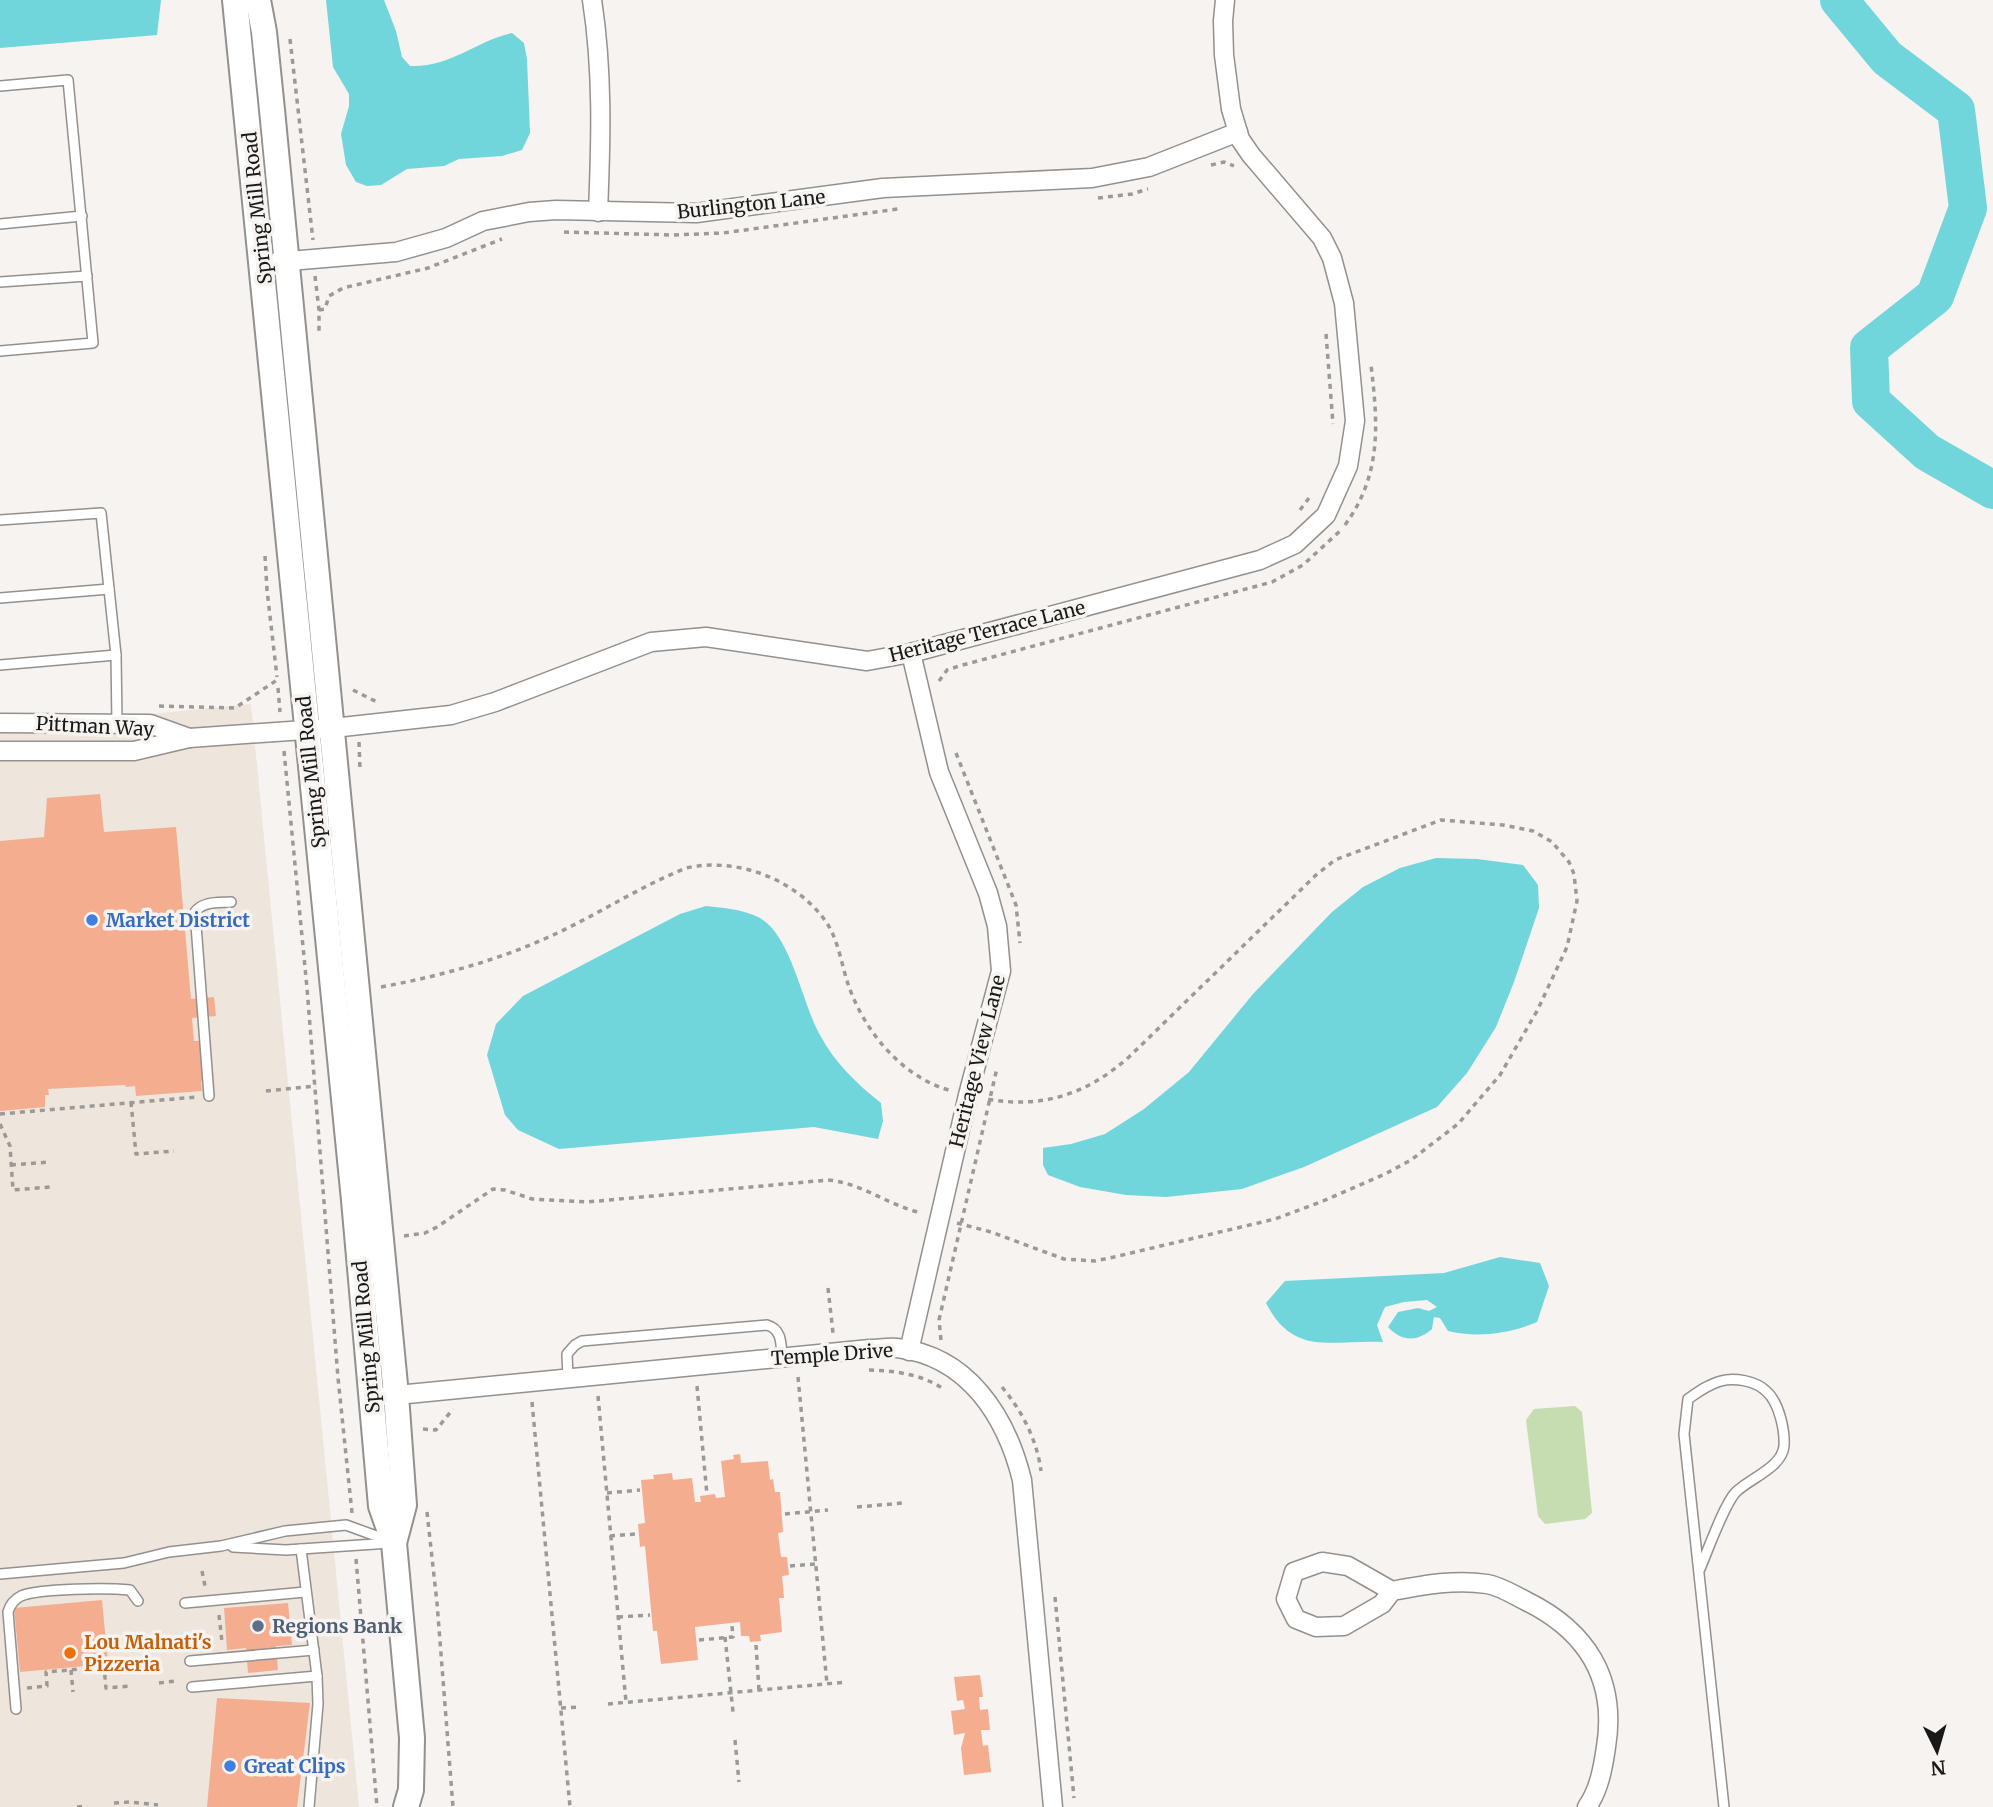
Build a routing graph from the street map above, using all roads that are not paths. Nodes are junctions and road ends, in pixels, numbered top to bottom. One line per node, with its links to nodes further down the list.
1 (235, 0): 11 (street, Spring Mill Road)
2 (258, 0): 10 (street, Spring Mill Road)
3 (592, 0): 7 (street)
4 (1225, 0): 6 (street)
5 (0, 86): 8 (lane)
6 (1238, 132): 7 (street, Burlington Lane); 18 (street, Heritage Terrace Lane)
7 (598, 212): 10 (street, Burlington Lane)
8 (82, 216): 9 (lane); 12 (lane)
9 (0, 224)
10 (287, 261): 11 (street, Burlington Lane); 23 (street, Spring Mill Road)
11 (262, 263): 24 (street, Spring Mill Road)
12 (87, 276): 13 (lane); 14 (lane)
13 (0, 282)
14 (0, 351)
15 (0, 520): 16 (lane)
16 (109, 589): 17 (lane); 19 (lane)
17 (0, 598)
18 (911, 653): 23 (street, Heritage Terrace Lane); 29 (street, Heritage View Lane)
19 (116, 655): 20 (lane); 22 (lane)
20 (0, 665)
21 (0, 723): 22 (street, Pittman Way)
22 (117, 724): 25 (street, Pittman Way)
23 (333, 728): 24 (street, Heritage Terrace Lane); 32 (street, Spring Mill Road)
24 (307, 730): 25 (street, Pittman Way); 33 (street, Spring Mill Road)
25 (189, 738): 26 (street, Pittman Way)
26 (0, 751)
27 (231, 902): 28 (lane)
28 (205, 1096)
29 (909, 1351): 30 (street, Temple Drive); 50 (street, Temple Drive)
30 (782, 1357): 31 (street, Temple Drive); 31 (lane)
31 (568, 1378): 32 (street, Temple Drive)
32 (396, 1395): 33 (street, Temple Drive); 34 (street, Spring Mill Road)
33 (371, 1397): 34 (street, Spring Mill Road)
34 (394, 1543): 35 (lane); 36 (lane); 48 (street, Spring Mill Road)
35 (221, 1546): 36 (lane); 38 (lane)
36 (301, 1549): 40 (lane)
37 (1699, 1571): 37 (lane); 52 (lane)
38 (0, 1574)
39 (1392, 1591): 39 (street); 51 (street)
40 (305, 1592): 42 (lane); 43 (lane)
41 (138, 1601): 47 (lane)
42 (185, 1603)
43 (314, 1650): 44 (lane); 45 (lane)
44 (190, 1661)
45 (317, 1676): 46 (lane); 49 (lane)
46 (192, 1687)
47 (16, 1709)
48 (411, 1801)
49 (309, 1807)
50 (1053, 1807)
51 (1587, 1807)
52 (1724, 1807)

